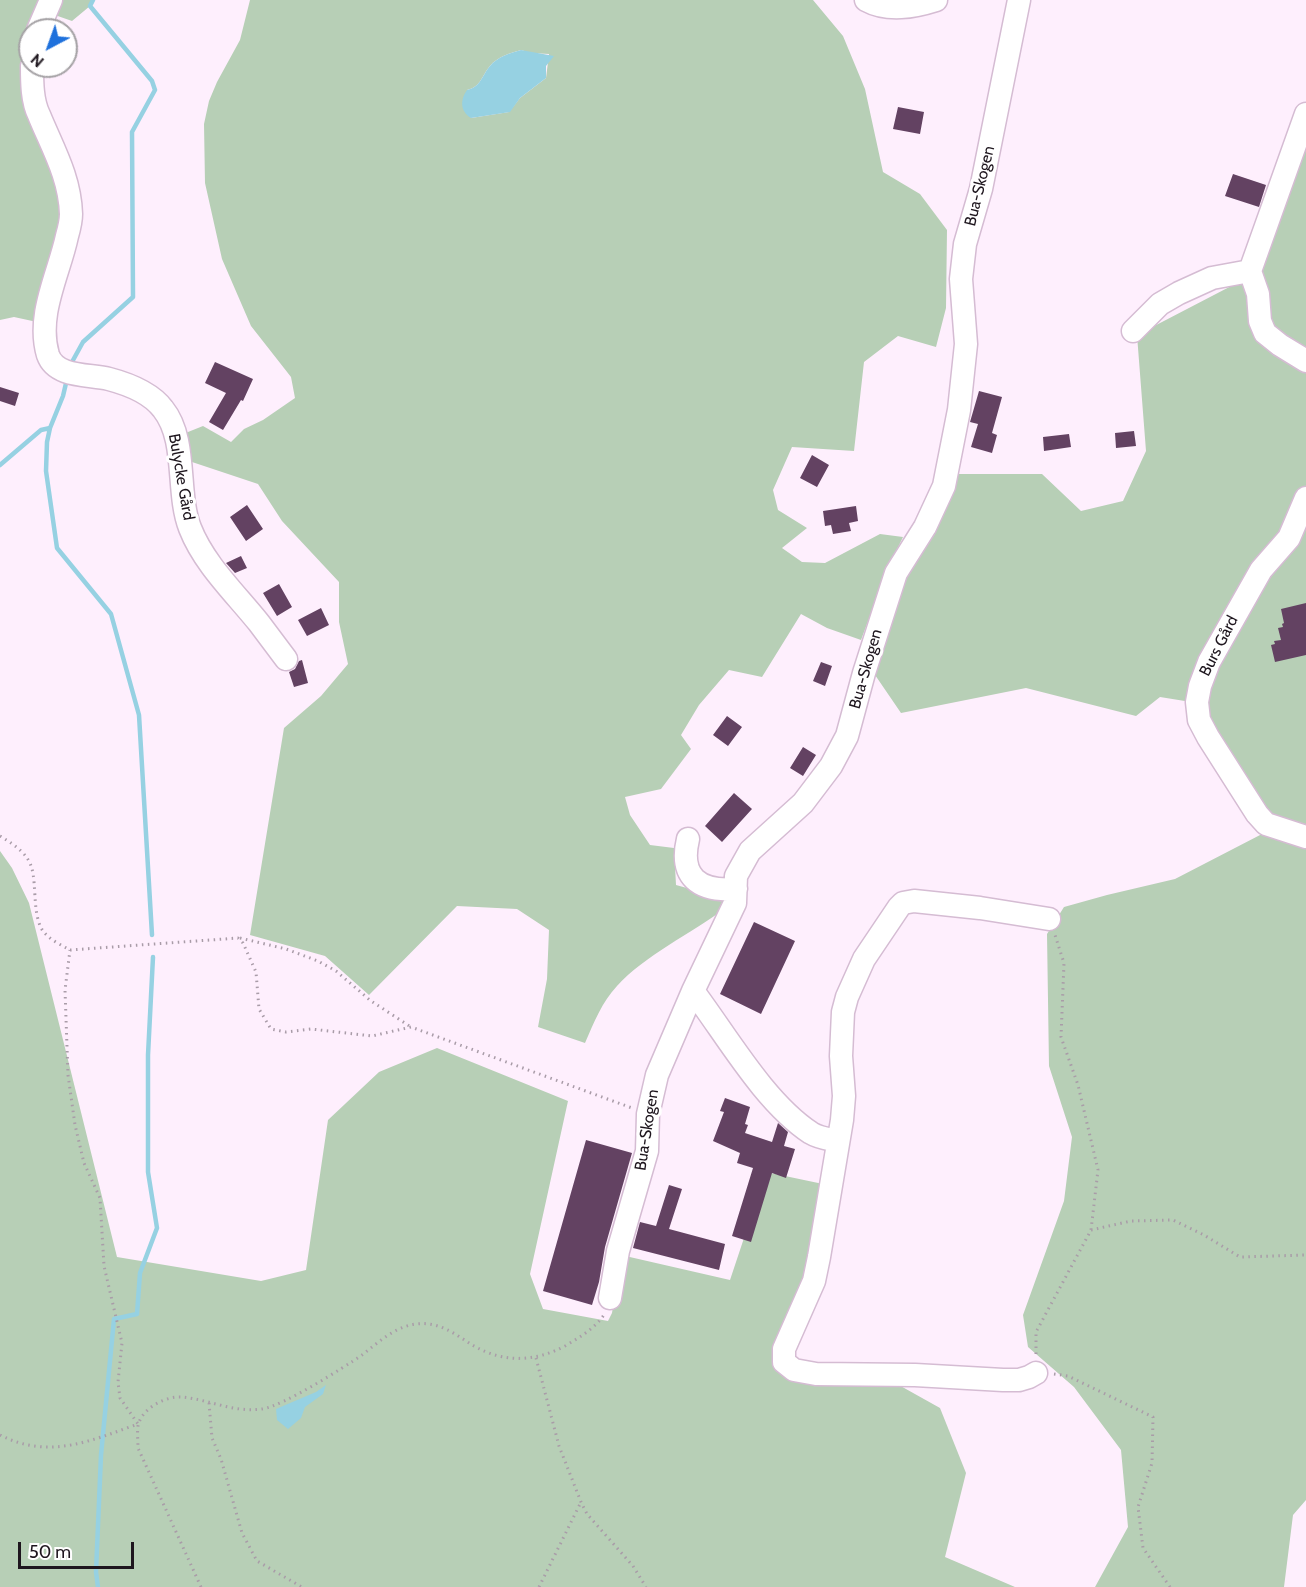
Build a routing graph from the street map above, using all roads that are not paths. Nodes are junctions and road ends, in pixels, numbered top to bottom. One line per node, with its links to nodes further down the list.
1 (51, 0): 5 (street)
2 (866, 0): 3 (street)
3 (936, 0)
4 (1019, 0): 15 (street, Bua-Skogen)
5 (43, 18)
6 (32, 78): 12 (street, Bulycke Gård)
7 (1306, 114): 8 (street)
8 (1250, 271): 9 (street); 10 (street)
9 (1133, 331)
10 (1306, 361)
11 (1306, 498): 13 (street, Burs Gård)
12 (286, 659)
13 (1306, 837)
14 (688, 838): 15 (street)
15 (736, 889): 17 (street, Bua-Skogen)
16 (1049, 920): 18 (street)
17 (693, 991): 18 (street); 19 (street, Bua-Skogen)
18 (838, 1141): 20 (street)
19 (610, 1298)
20 (1036, 1373)

